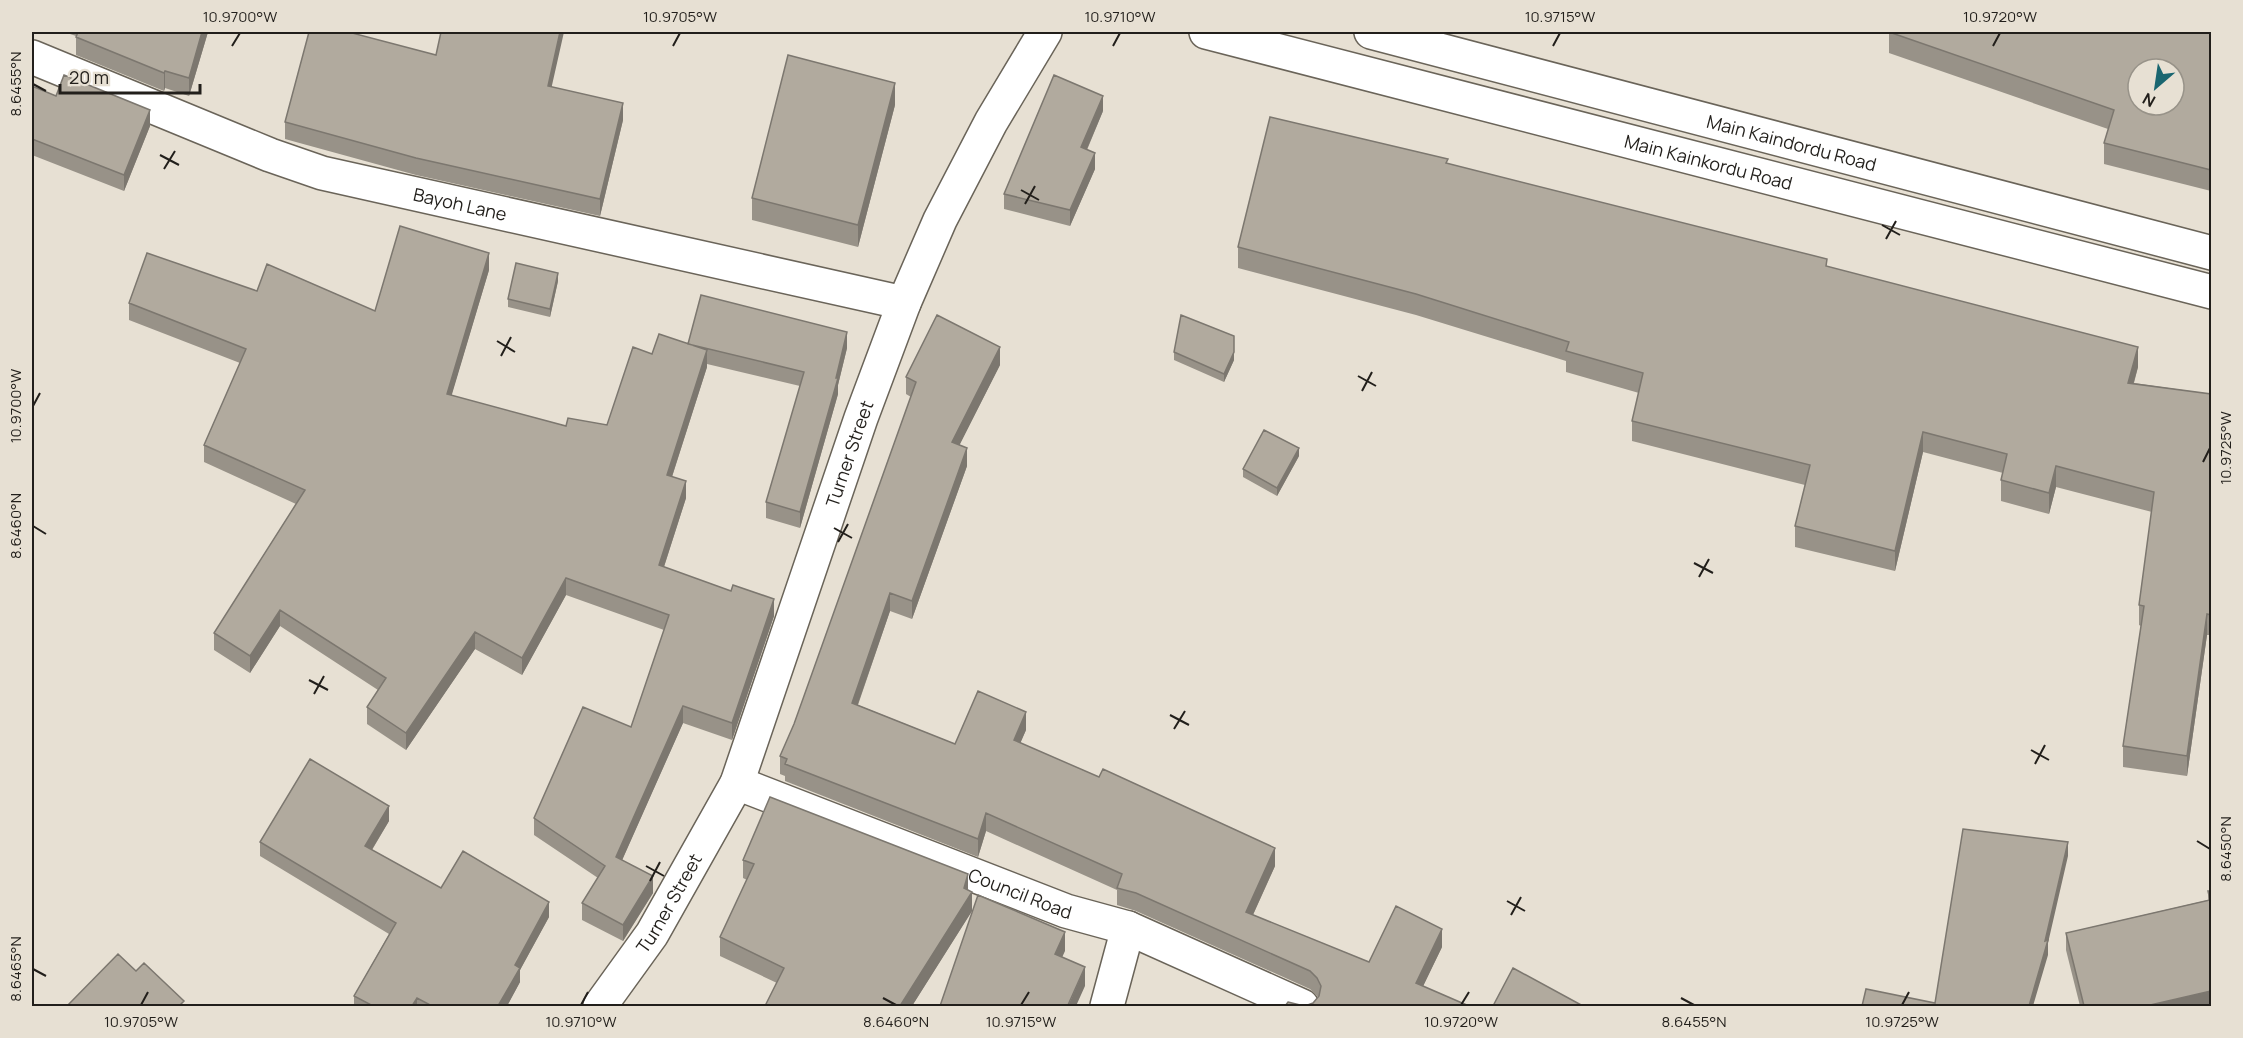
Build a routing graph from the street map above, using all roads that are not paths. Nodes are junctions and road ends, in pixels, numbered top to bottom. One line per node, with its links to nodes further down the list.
1 (1045, 32): 7 (street, Turner Street)
2 (1206, 32): 6 (street, Main Kainkordu Road)
3 (1371, 32): 5 (street, Main Kaindordu Road)
4 (32, 57): 7 (street, Bayoh Lane)
5 (2211, 253)
6 (2211, 292)
7 (904, 303): 8 (street, Turner Street)
8 (737, 783): 9 (street, Council Road); 10 (street, Turner Street)
9 (1128, 928): 11 (street); 12 (street, Council Road)
10 (600, 1006)
11 (1107, 1006)
12 (1302, 1006)

